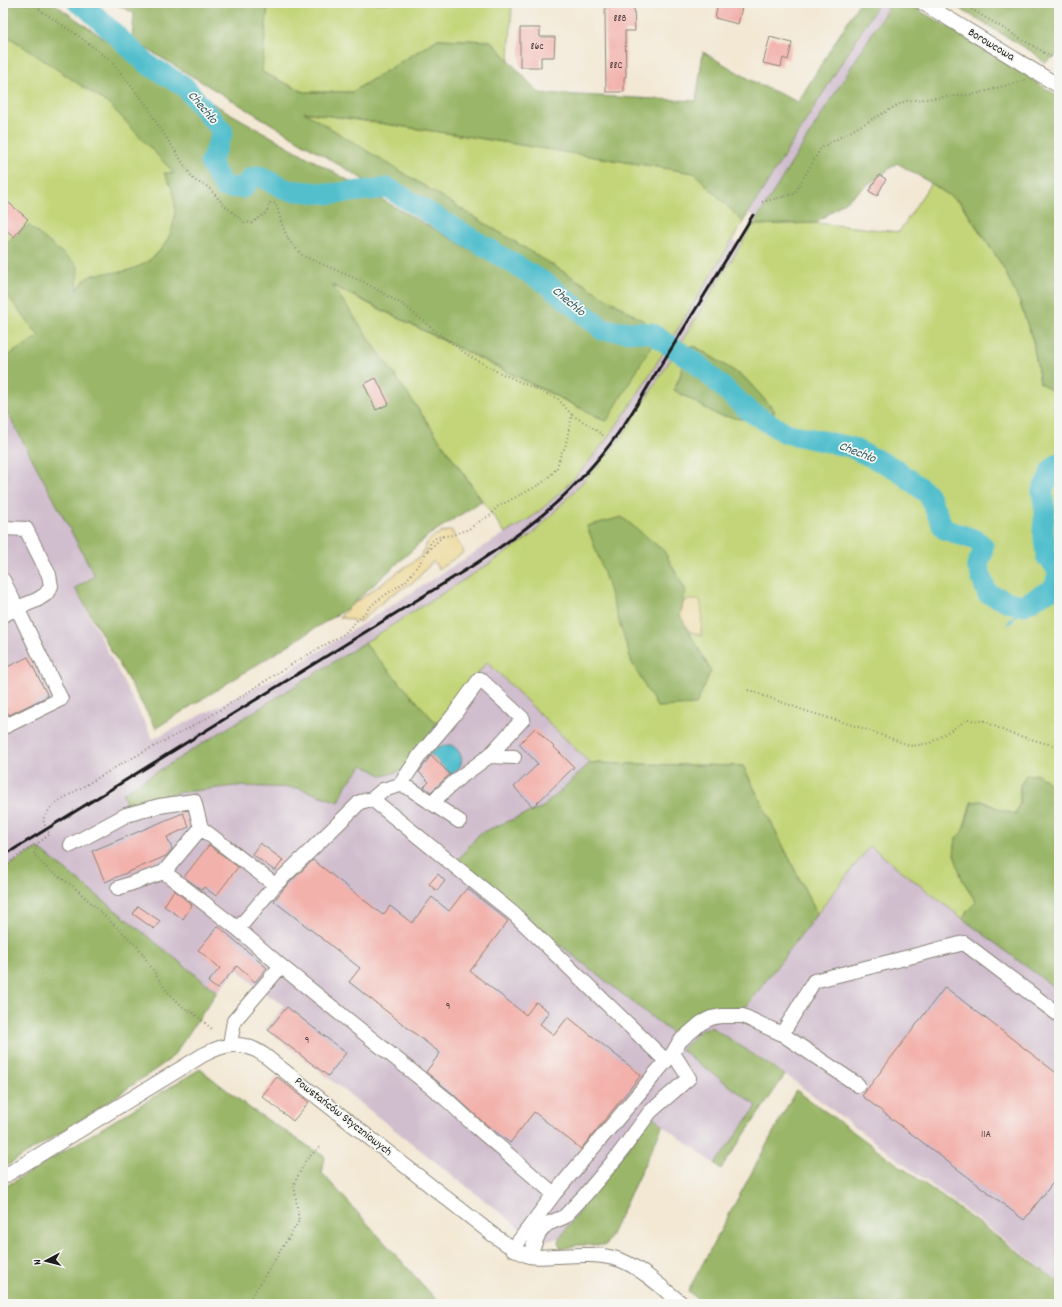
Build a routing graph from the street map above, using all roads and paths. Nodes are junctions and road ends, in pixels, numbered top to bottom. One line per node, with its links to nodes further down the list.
1 (34, 3): 8 (path)
2 (922, 3): 5 (street, Borowcowa)
3 (961, 3): 4 (path)
4 (1053, 58)
5 (1042, 76): 6 (street, Borowcowa); 7 (path)
6 (1059, 86)
7 (762, 202)
8 (572, 415): 9 (path); 24 (path)
9 (604, 436)
10 (3, 528): 12 (street)
11 (3, 580): 12 (street)
12 (17, 608): 13 (street); 15 (street)
13 (3, 615)
14 (748, 690): 16 (path)
15 (3, 720)
16 (1059, 747)
17 (489, 756): 18 (street); 19 (street); 21 (street)
18 (514, 757)
19 (400, 785): 20 (street); 21 (street)
20 (372, 799): 28 (street); 36 (street)
21 (432, 803): 22 (street)
22 (459, 821)
23 (201, 828): 25 (street); 26 (street); 28 (street)
24 (38, 843): 27 (path); 33 (path)
25 (71, 845)
26 (164, 872): 29 (street); 30 (street)
27 (3, 876)
28 (275, 884): 30 (street)
29 (118, 888)
30 (238, 929): 31 (street)
31 (281, 966): 35 (street); 40 (street)
32 (1059, 1015): 34 (street)
33 (212, 1029)
34 (782, 1034): 36 (street); 37 (street)
35 (230, 1044): 39 (street); 41 (street, Powstańców Styczniowych)
36 (670, 1057): 40 (street); 42 (street)
37 (858, 1085)
38 (320, 1146): 43 (path)
39 (3, 1177)
40 (554, 1194): 41 (street)
41 (513, 1249): 42 (street, Powstańców Styczniowych)
42 (530, 1256): 44 (street, Powstańców Styczniowych)
43 (247, 1304)
44 (682, 1304)

